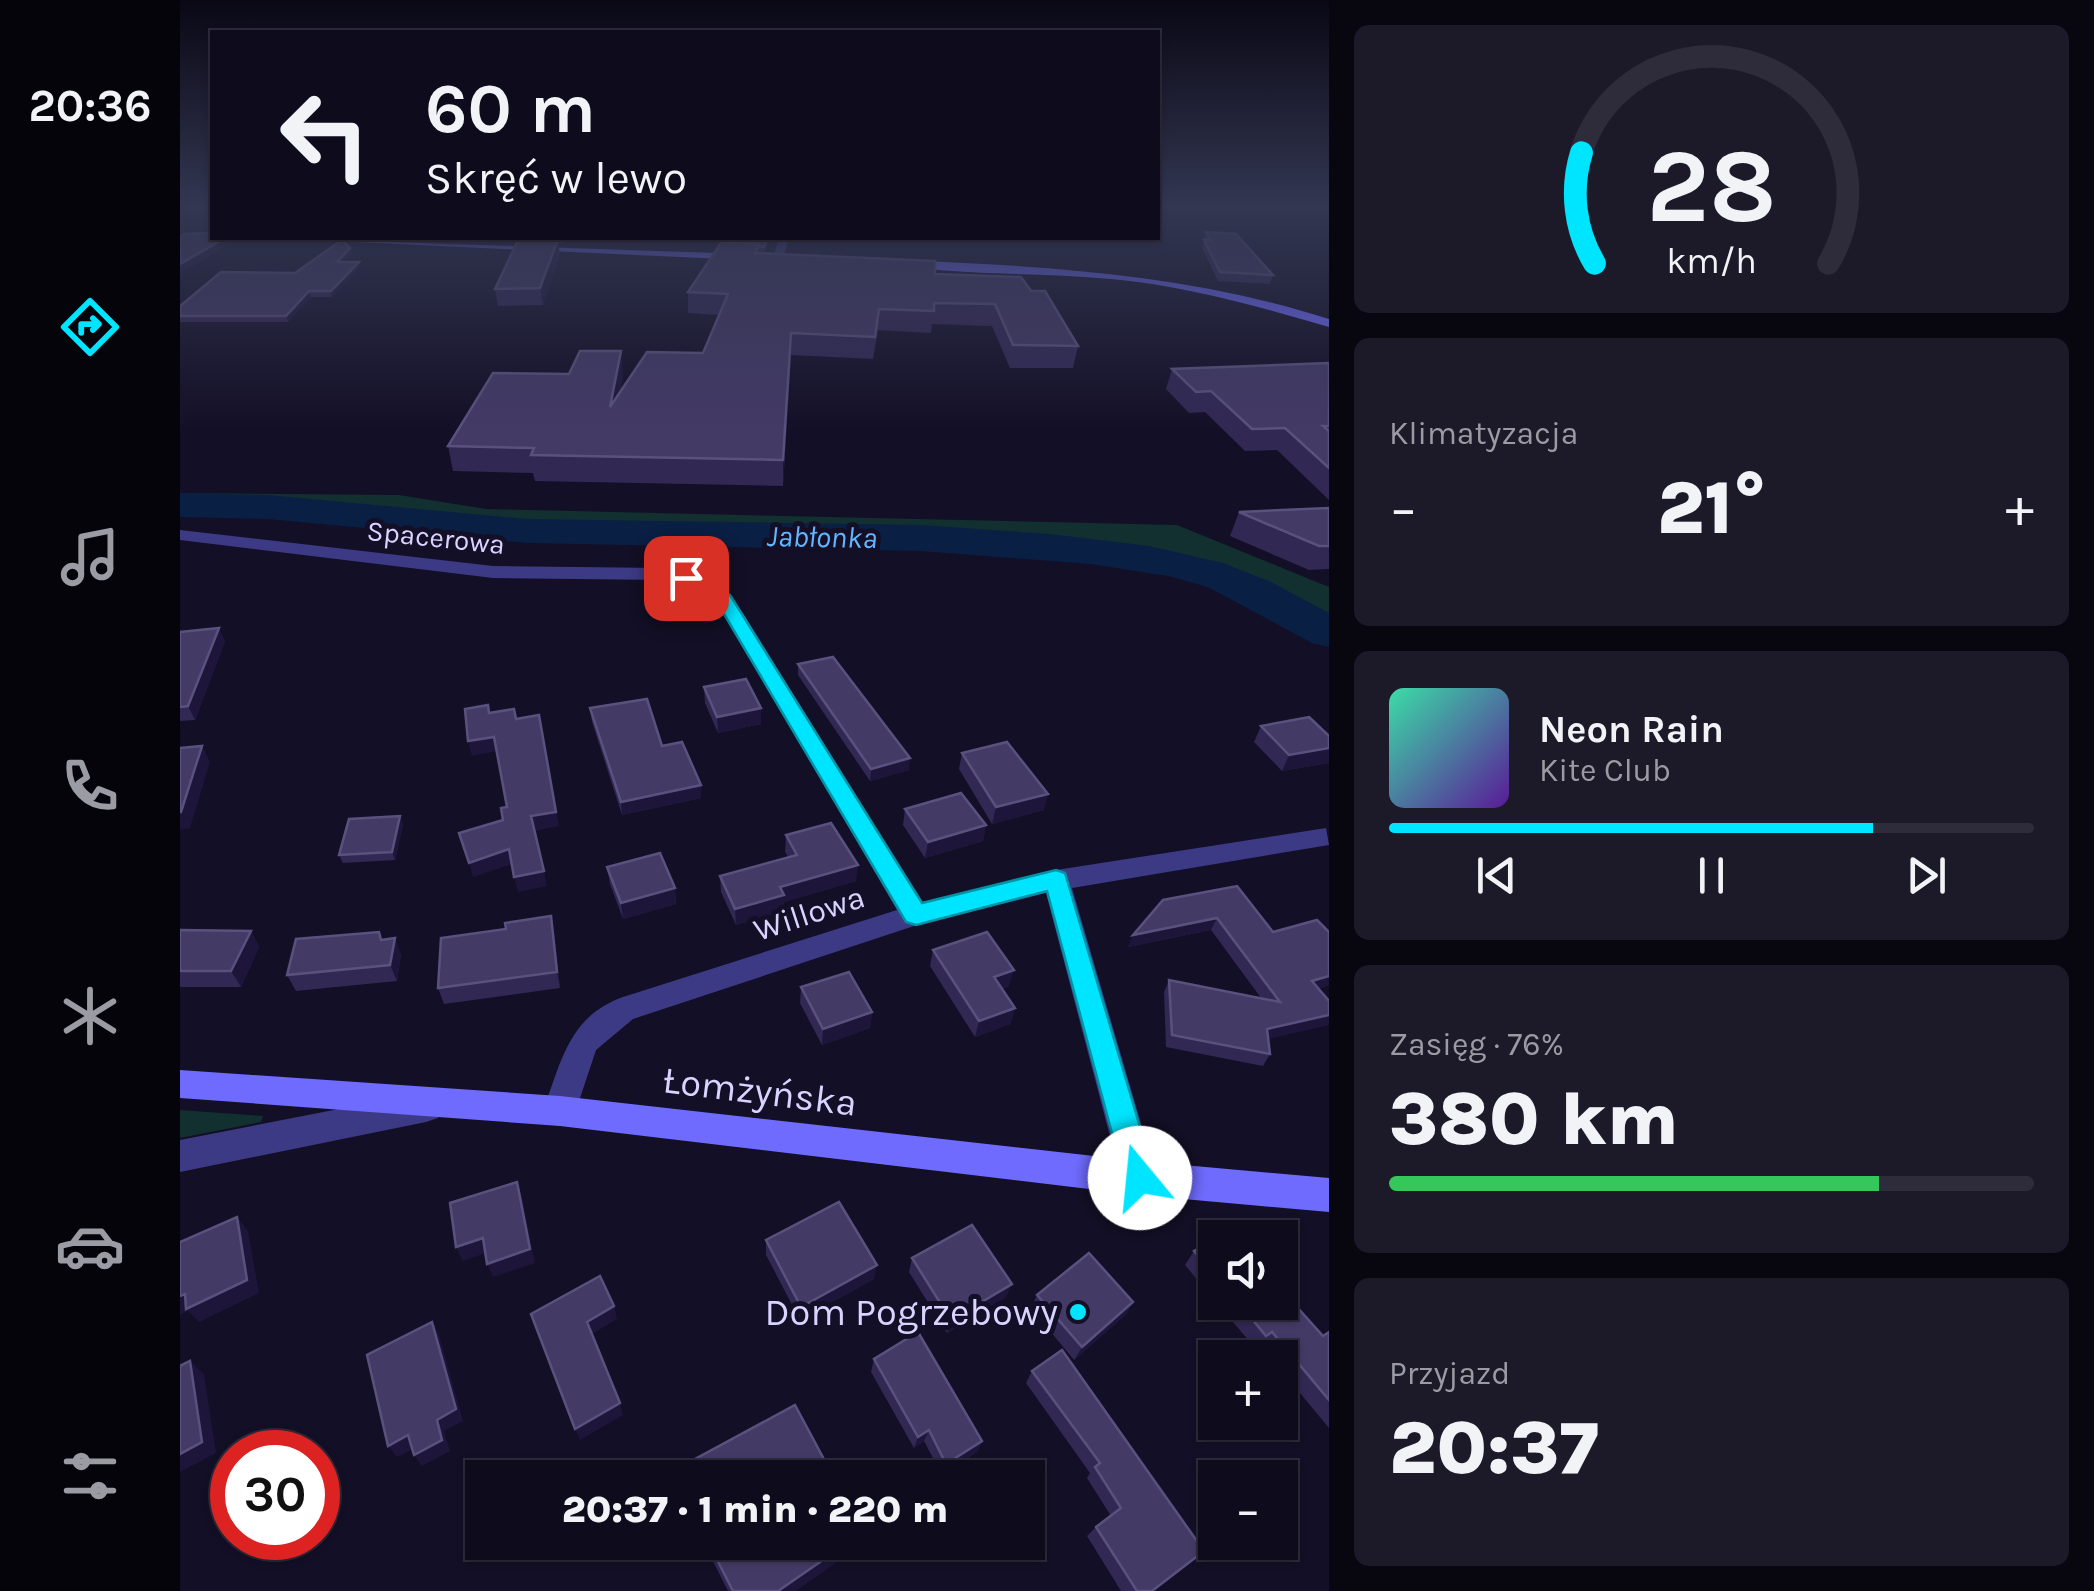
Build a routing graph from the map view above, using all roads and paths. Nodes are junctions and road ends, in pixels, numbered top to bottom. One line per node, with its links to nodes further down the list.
1 (1166, 282): 2 (street)
2 (1329, 323)
3 (180, 535): 4 (street, Spacerowa)
4 (686, 578): 7 (street, Willowa)
5 (1326, 837): 6 (street)
6 (1056, 880): 7 (street); 12 (street)
7 (916, 915): 10 (street, Willowa)
8 (180, 1084): 9 (street, Łomżyńska)
9 (450, 1102): 10 (street, Łomżyńska); 11 (street)
10 (560, 1111): 12 (street, Łomżyńska)
11 (180, 1156)
12 (1140, 1178): 13 (street, Łomżyńska)
13 (1329, 1195)

